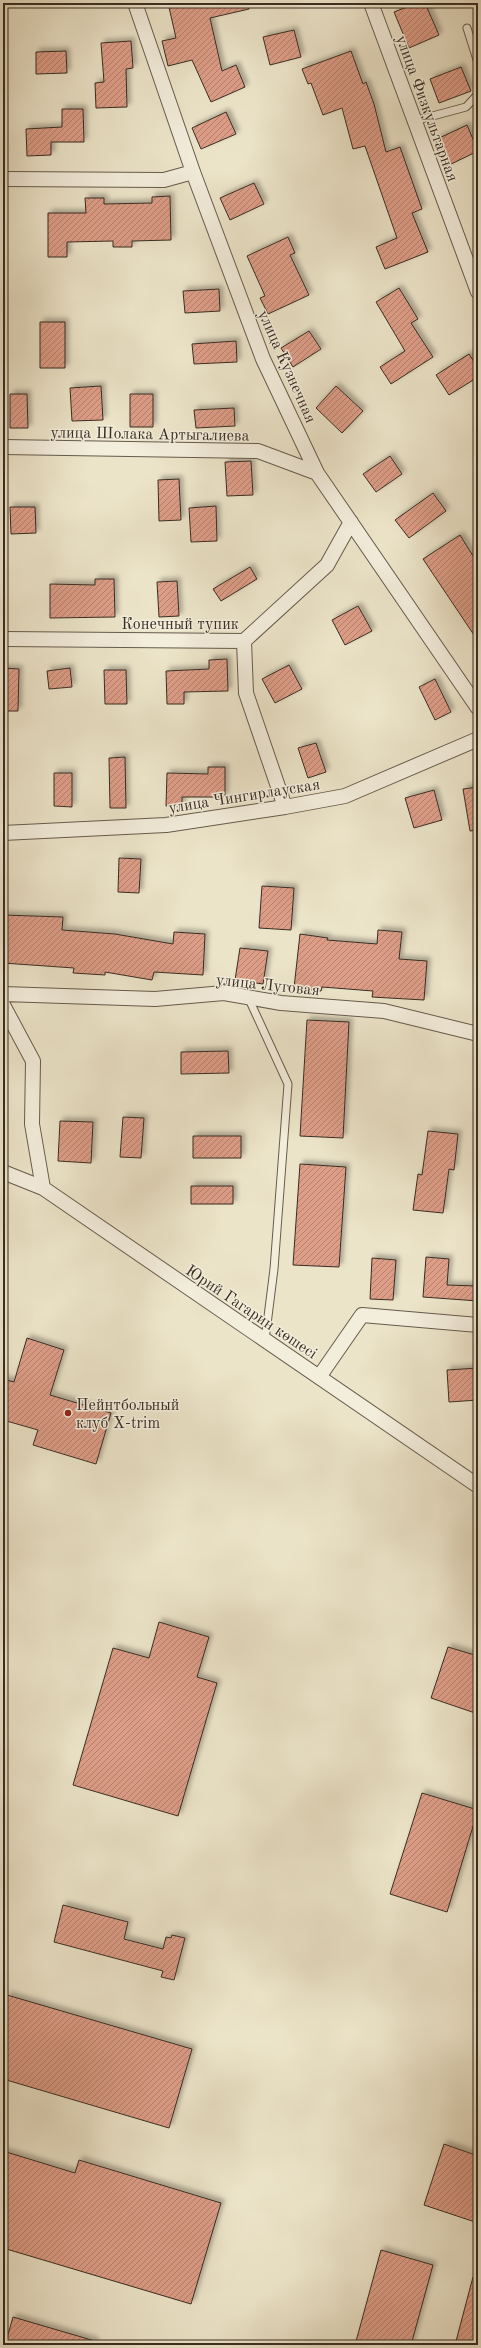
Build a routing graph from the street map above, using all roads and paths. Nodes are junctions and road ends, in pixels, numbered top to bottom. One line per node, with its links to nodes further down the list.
1 (135, 3): 7 (street, улица Кузнечная)
2 (371, 3): 6 (street, улица Физкультарная)
3 (468, 28): 4 (lane)
4 (478, 63)
5 (478, 94): 6 (lane)
6 (414, 121): 9 (street, улица Физкультарная)
7 (193, 172): 8 (street); 11 (street, улица Кузнечная)
8 (3, 179)
9 (478, 292)
10 (3, 447): 11 (street, улица Шолака Артыгалиева)
11 (317, 473): 12 (street, улица Кузнечная)
12 (351, 522): 14 (street, Конечный тупик); 15 (street, улица Кузнечная)
13 (3, 639): 14 (street, Конечный тупик)
14 (244, 641): 17 (street)
15 (478, 708)
16 (478, 739): 17 (street, улица Чингирлауская)
17 (285, 807): 18 (street, улица Чингирлауская)
18 (3, 833)
19 (3, 994): 20 (street, улица Луговая)
20 (248, 997): 22 (street, улица Луговая); 26 (lane)
21 (3, 1005): 24 (street)
22 (478, 1034)
23 (3, 1172): 24 (street, Юрий Гагарин көшесі)
24 (44, 1188): 26 (street, Юрий Гагарин көшесі)
25 (478, 1325): 27 (street)
26 (265, 1340): 27 (street, Юрий Гагарин көшесі)
27 (319, 1377): 28 (street, Юрий Гагарин көшесі)
28 (478, 1486)

